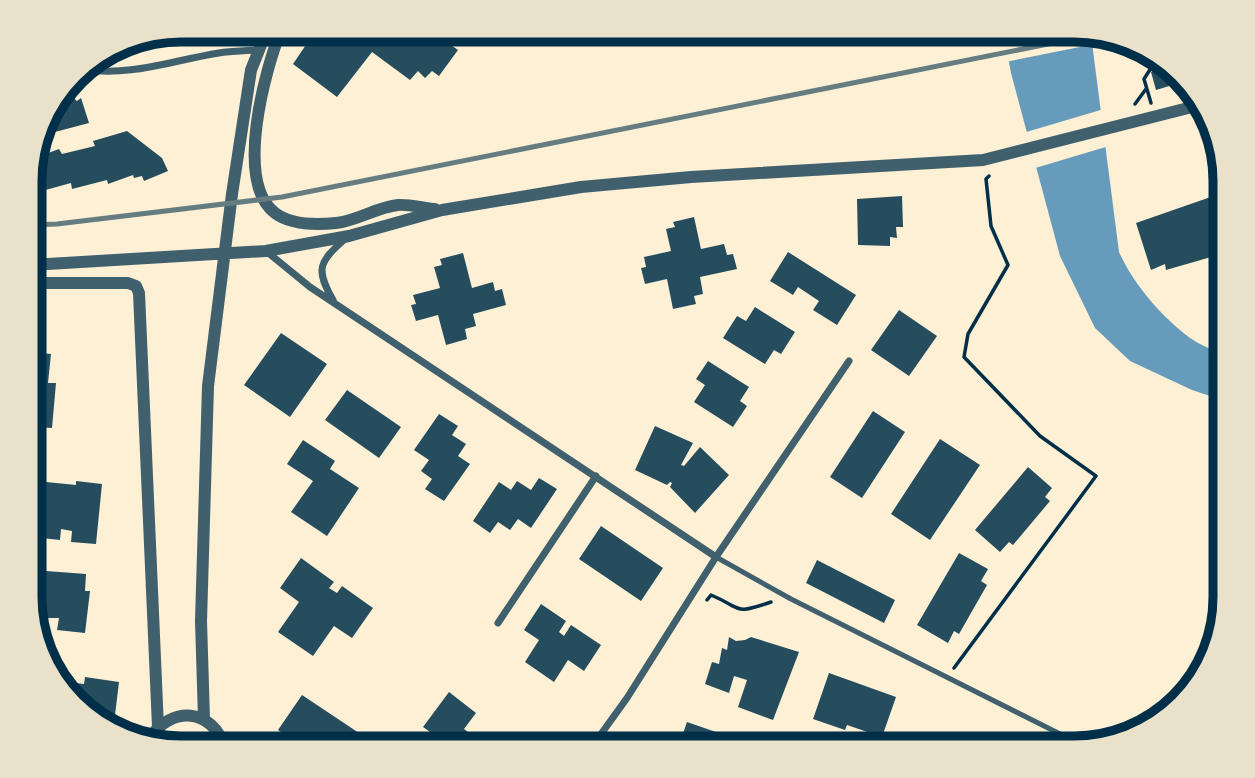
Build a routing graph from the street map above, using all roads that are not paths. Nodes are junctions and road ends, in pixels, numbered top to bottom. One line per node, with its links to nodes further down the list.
1 (261, 42): 3 (street)
2 (276, 42): 6 (street)
3 (257, 50): 4 (street); 16 (street)
4 (95, 72)
5 (1192, 107): 6 (street)
6 (442, 210): 7 (street)
7 (349, 236): 8 (street); 11 (street)
8 (259, 252): 9 (street); 11 (street)
9 (42, 265)
10 (42, 283): 17 (street)
11 (335, 303): 13 (street)
12 (849, 361): 14 (street)
13 (596, 476): 14 (street); 15 (street)
14 (716, 557): 20 (street); 21 (lane)
15 (498, 623)
16 (204, 719): 17 (street); 19 (street)
17 (158, 727): 18 (street)
18 (154, 733)
19 (221, 736)
20 (599, 736)
21 (1064, 736)

